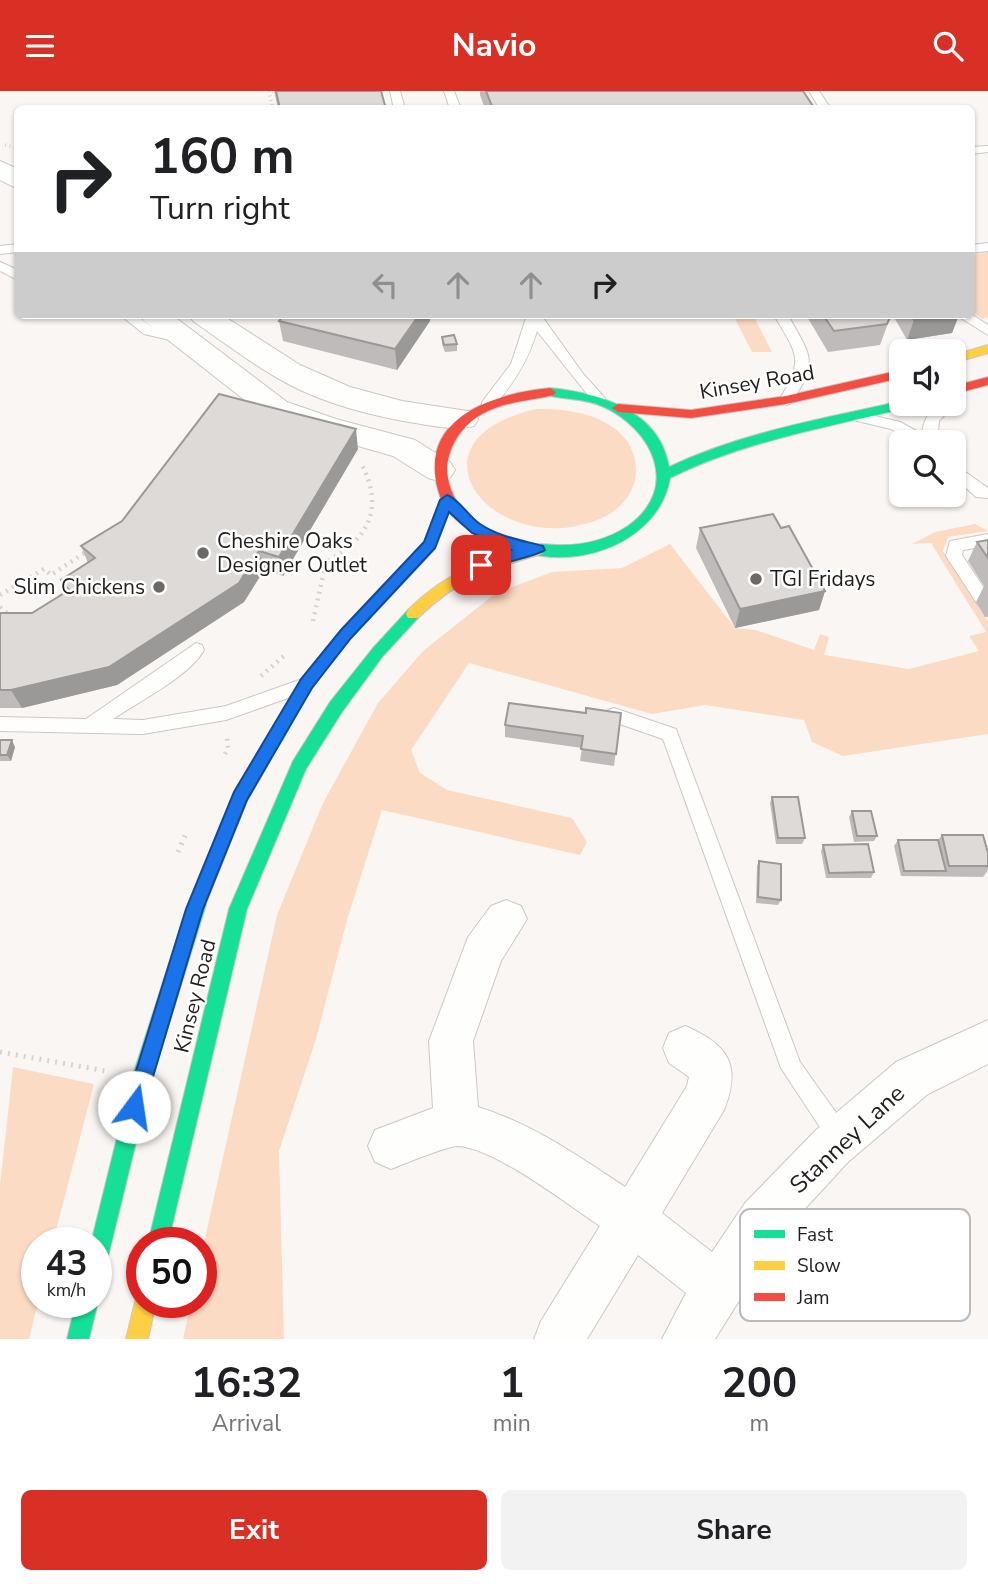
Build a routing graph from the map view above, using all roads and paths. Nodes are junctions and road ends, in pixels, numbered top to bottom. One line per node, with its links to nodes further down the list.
1 (979, 150): 2 (lane)
2 (988, 161)
3 (0, 168): 4 (street)
4 (9, 194)
5 (132, 319): 13 (lane)
6 (159, 319): 13 (street)
7 (209, 319): 24 (street)
8 (533, 319): 24 (lane)
9 (535, 319): 21 (lane)
10 (783, 319): 20 (lane)
11 (969, 319): 12 (lane)
12 (988, 331)
13 (186, 340): 28 (street)
14 (988, 348): 15 (main road)
15 (966, 355)
16 (889, 377): 20 (main road, Kinsey Road)
17 (988, 383): 18 (main road); 19 (lane)
18 (966, 388)
19 (966, 395)
20 (786, 400): 22 (main road, Kinsey Road)
21 (600, 401): 22 (main road); 24 (main road)
22 (618, 408): 29 (main road)
23 (889, 408): 25 (main road)
24 (475, 412): 28 (main road)
25 (858, 417): 26 (lane); 29 (main road)
26 (904, 430)
27 (364, 454): 40 (path)
28 (439, 470): 32 (main road)
29 (665, 475): 35 (main road)
30 (966, 480): 31 (lane)
31 (988, 493)
32 (447, 500): 35 (main road); 44 (main road, Kinsey Road)
33 (988, 540): 37 (lane)
34 (92, 548): 36 (path)
35 (537, 550): 63 (main road, Kinsey Road)
36 (0, 595)
37 (984, 600)
38 (0, 607): 39 (path)
39 (18, 622)
40 (311, 632)
41 (196, 650): 48 (lane)
42 (291, 650): 43 (path)
43 (260, 677)
44 (306, 684): 48 (lane); 62 (main road, Kinsey Road)
45 (614, 715): 58 (lane)
46 (0, 724): 48 (lane)
47 (227, 725): 49 (path)
48 (89, 726)
49 (222, 759)
50 (188, 828): 51 (path)
51 (173, 864)
52 (498, 944): 57 (street)
53 (988, 1041): 58 (street, Stanney Lane)
54 (685, 1048): 61 (street)
55 (0, 1052): 56 (path)
56 (112, 1058)
57 (457, 1123): 59 (street); 61 (street)
58 (841, 1139): 60 (street, Stanney Lane)
59 (391, 1146)
60 (773, 1209)
61 (631, 1219): 65 (street); 70 (street)
62 (105, 1227)
63 (162, 1227)
64 (740, 1252): 65 (street, Stanney Lane)
65 (716, 1287): 71 (street, Stanney Lane)
66 (83, 1318): 68 (main road)
67 (142, 1318): 69 (main road)
68 (78, 1339)
69 (137, 1339)
70 (559, 1339)
71 (687, 1339)

